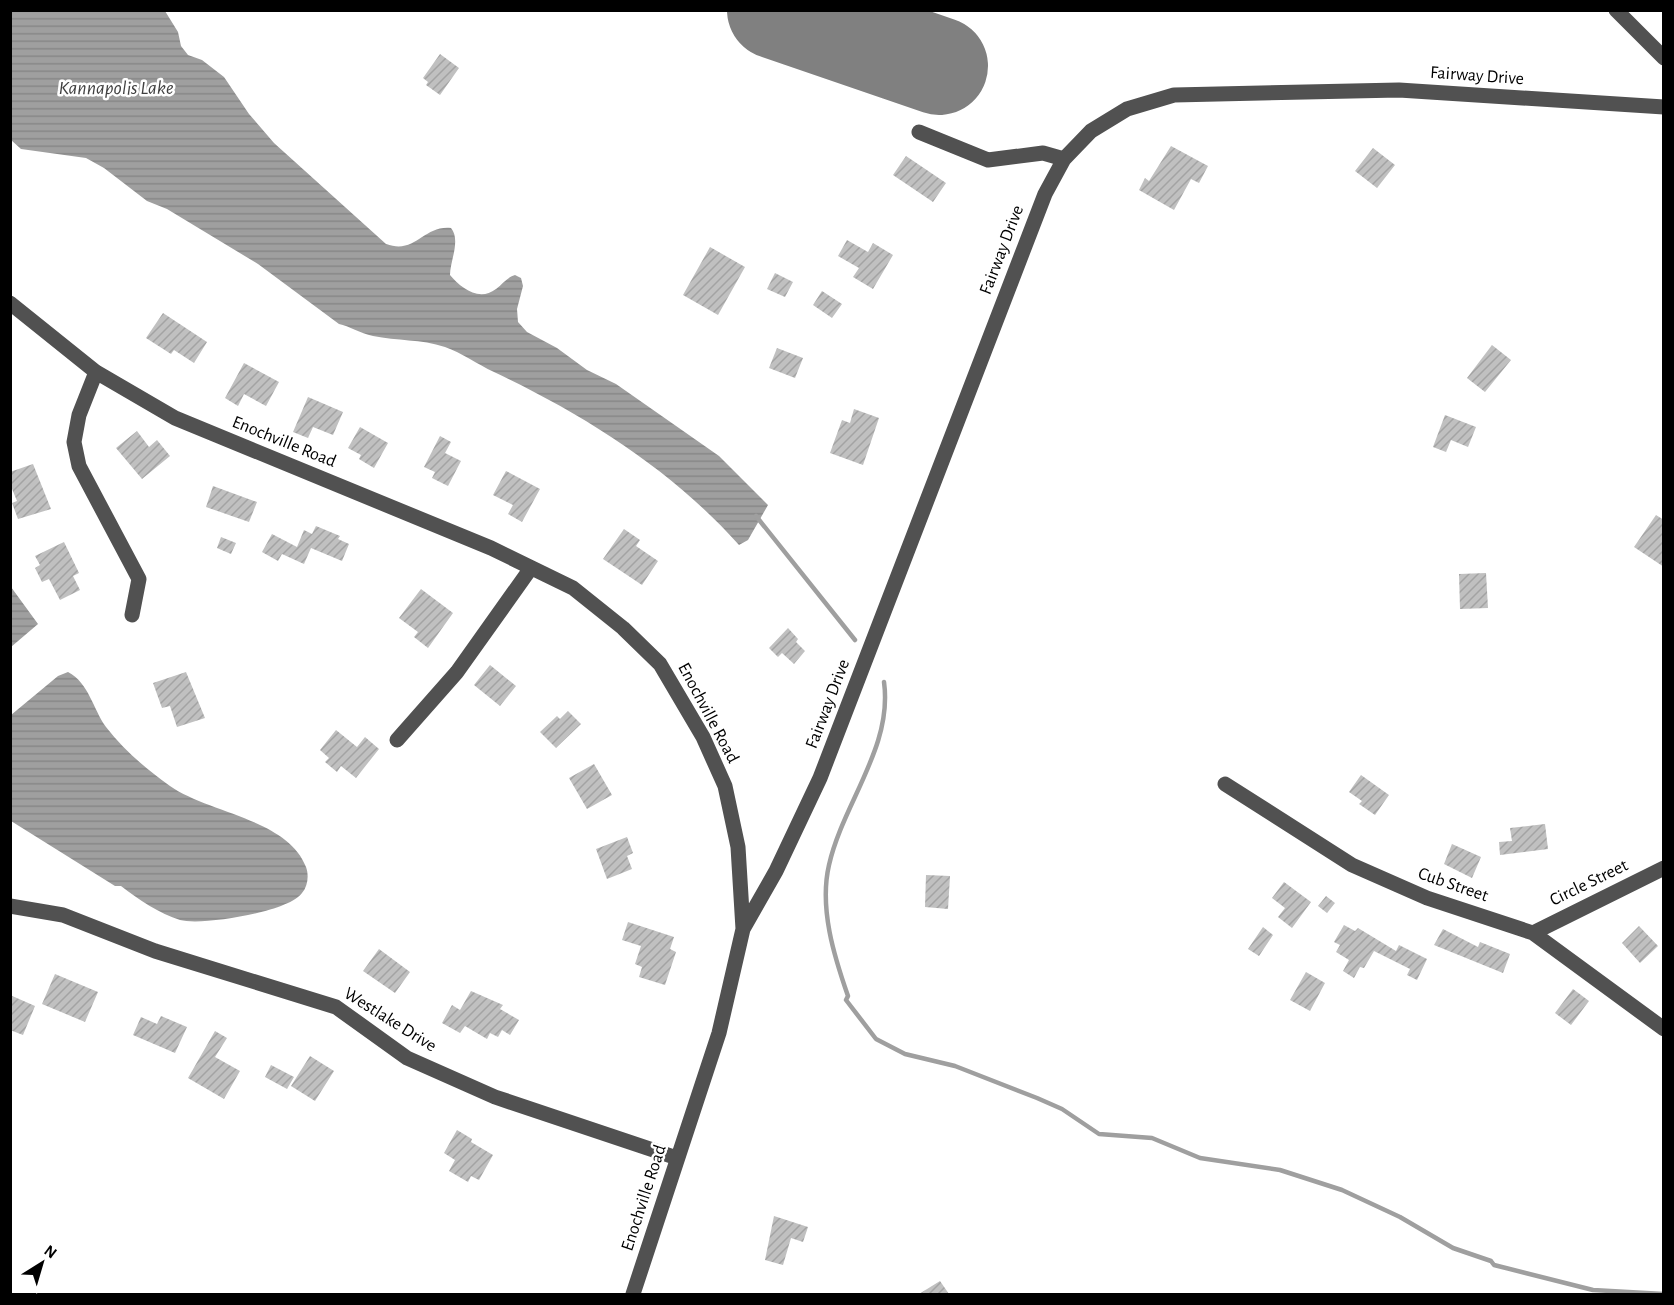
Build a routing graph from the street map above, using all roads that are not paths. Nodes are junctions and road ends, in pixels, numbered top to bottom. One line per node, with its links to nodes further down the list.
1 (1616, 10): 2 (street)
2 (1664, 58)
3 (1664, 107): 5 (street, Fairway Drive)
4 (920, 132): 5 (street)
5 (1064, 159): 14 (street, Fairway Drive)
6 (10, 303): 7 (street, Enochville Road)
7 (96, 372): 8 (street, Enochville Road); 9 (street)
8 (531, 568): 10 (street); 14 (street, Enochville Road)
9 (132, 615)
10 (397, 740)
11 (1225, 784): 15 (street, Cub Street)
12 (1664, 868): 15 (street, Circle Street)
13 (10, 906): 17 (street, Westlake Drive)
14 (743, 929): 17 (street, Enochville Road)
15 (1533, 933): 16 (street, Cub Street)
16 (1664, 1029)
17 (677, 1158): 18 (street, Enochville Road)
18 (633, 1294)

